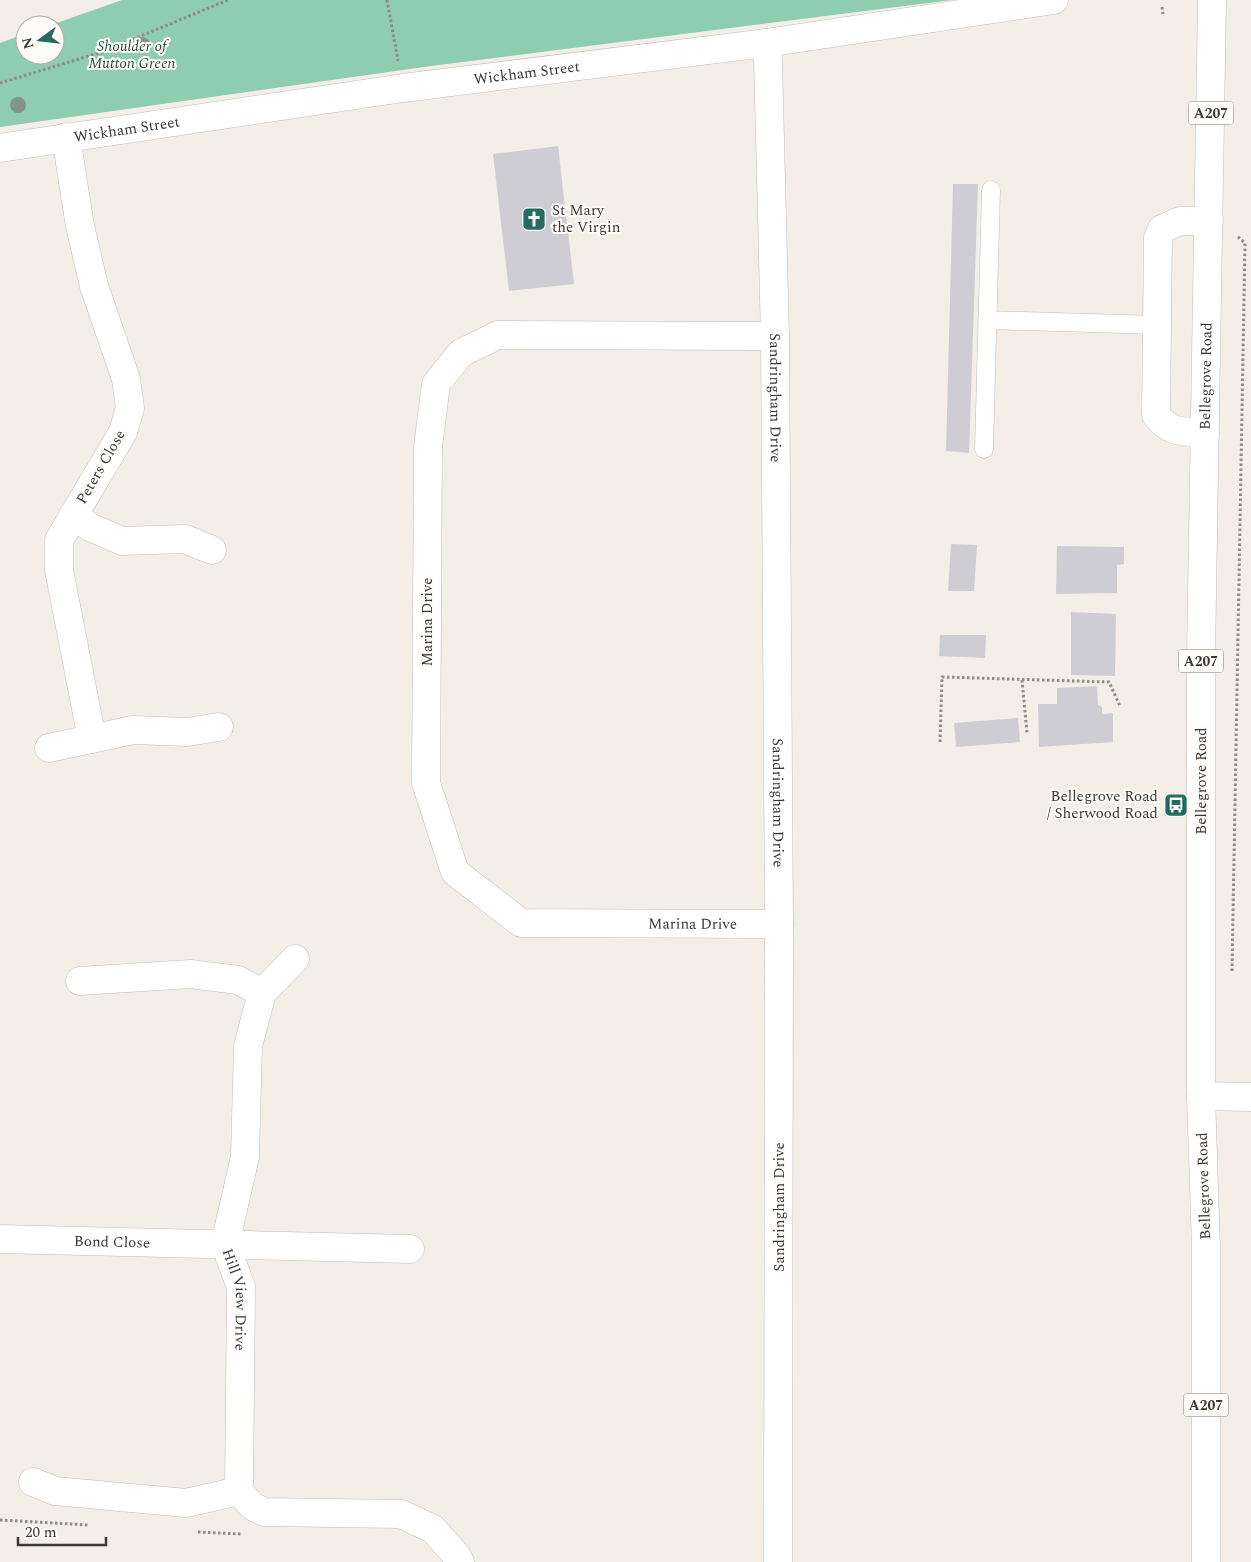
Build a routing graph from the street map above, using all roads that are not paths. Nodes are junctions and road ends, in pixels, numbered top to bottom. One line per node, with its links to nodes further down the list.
1 (1054, 0): 3 (street, Wickham Street)
2 (1212, 0): 7 (street, Bellegrove Road / A207)
3 (766, 43): 4 (street, Wickham Street); 10 (street, Sandringham Drive)
4 (66, 137): 5 (street, Wickham Street); 13 (street, Peters Close)
5 (0, 148)
6 (991, 190): 8 (lane)
7 (1209, 221): 9 (street); 11 (street, Bellegrove Road / A207)
8 (988, 320): 9 (lane); 12 (lane)
9 (1157, 325): 11 (street)
10 (775, 336): 18 (street, Sandringham Drive); 18 (street, Marina Drive)
11 (1205, 433): 22 (street, Bellegrove Road / A207)
12 (984, 448)
13 (73, 514): 14 (street); 16 (street, Peters Close)
14 (212, 550)
15 (219, 727): 16 (street)
16 (92, 739): 17 (street)
17 (49, 748)
18 (779, 924): 30 (street, Sandringham Drive)
19 (295, 958): 21 (street)
20 (80, 981): 21 (street)
21 (262, 993): 25 (street, Hill View Drive)
22 (1201, 1096): 23 (street); 31 (street, Bellegrove Road / A207)
23 (1251, 1096)
24 (0, 1239): 25 (street, Bond Close)
25 (225, 1244): 26 (street, Bond Close); 28 (street, Hill View Drive)
26 (410, 1249)
27 (33, 1482): 28 (street)
28 (239, 1491): 29 (street)
29 (460, 1562)
30 (778, 1562)
31 (1206, 1562)

